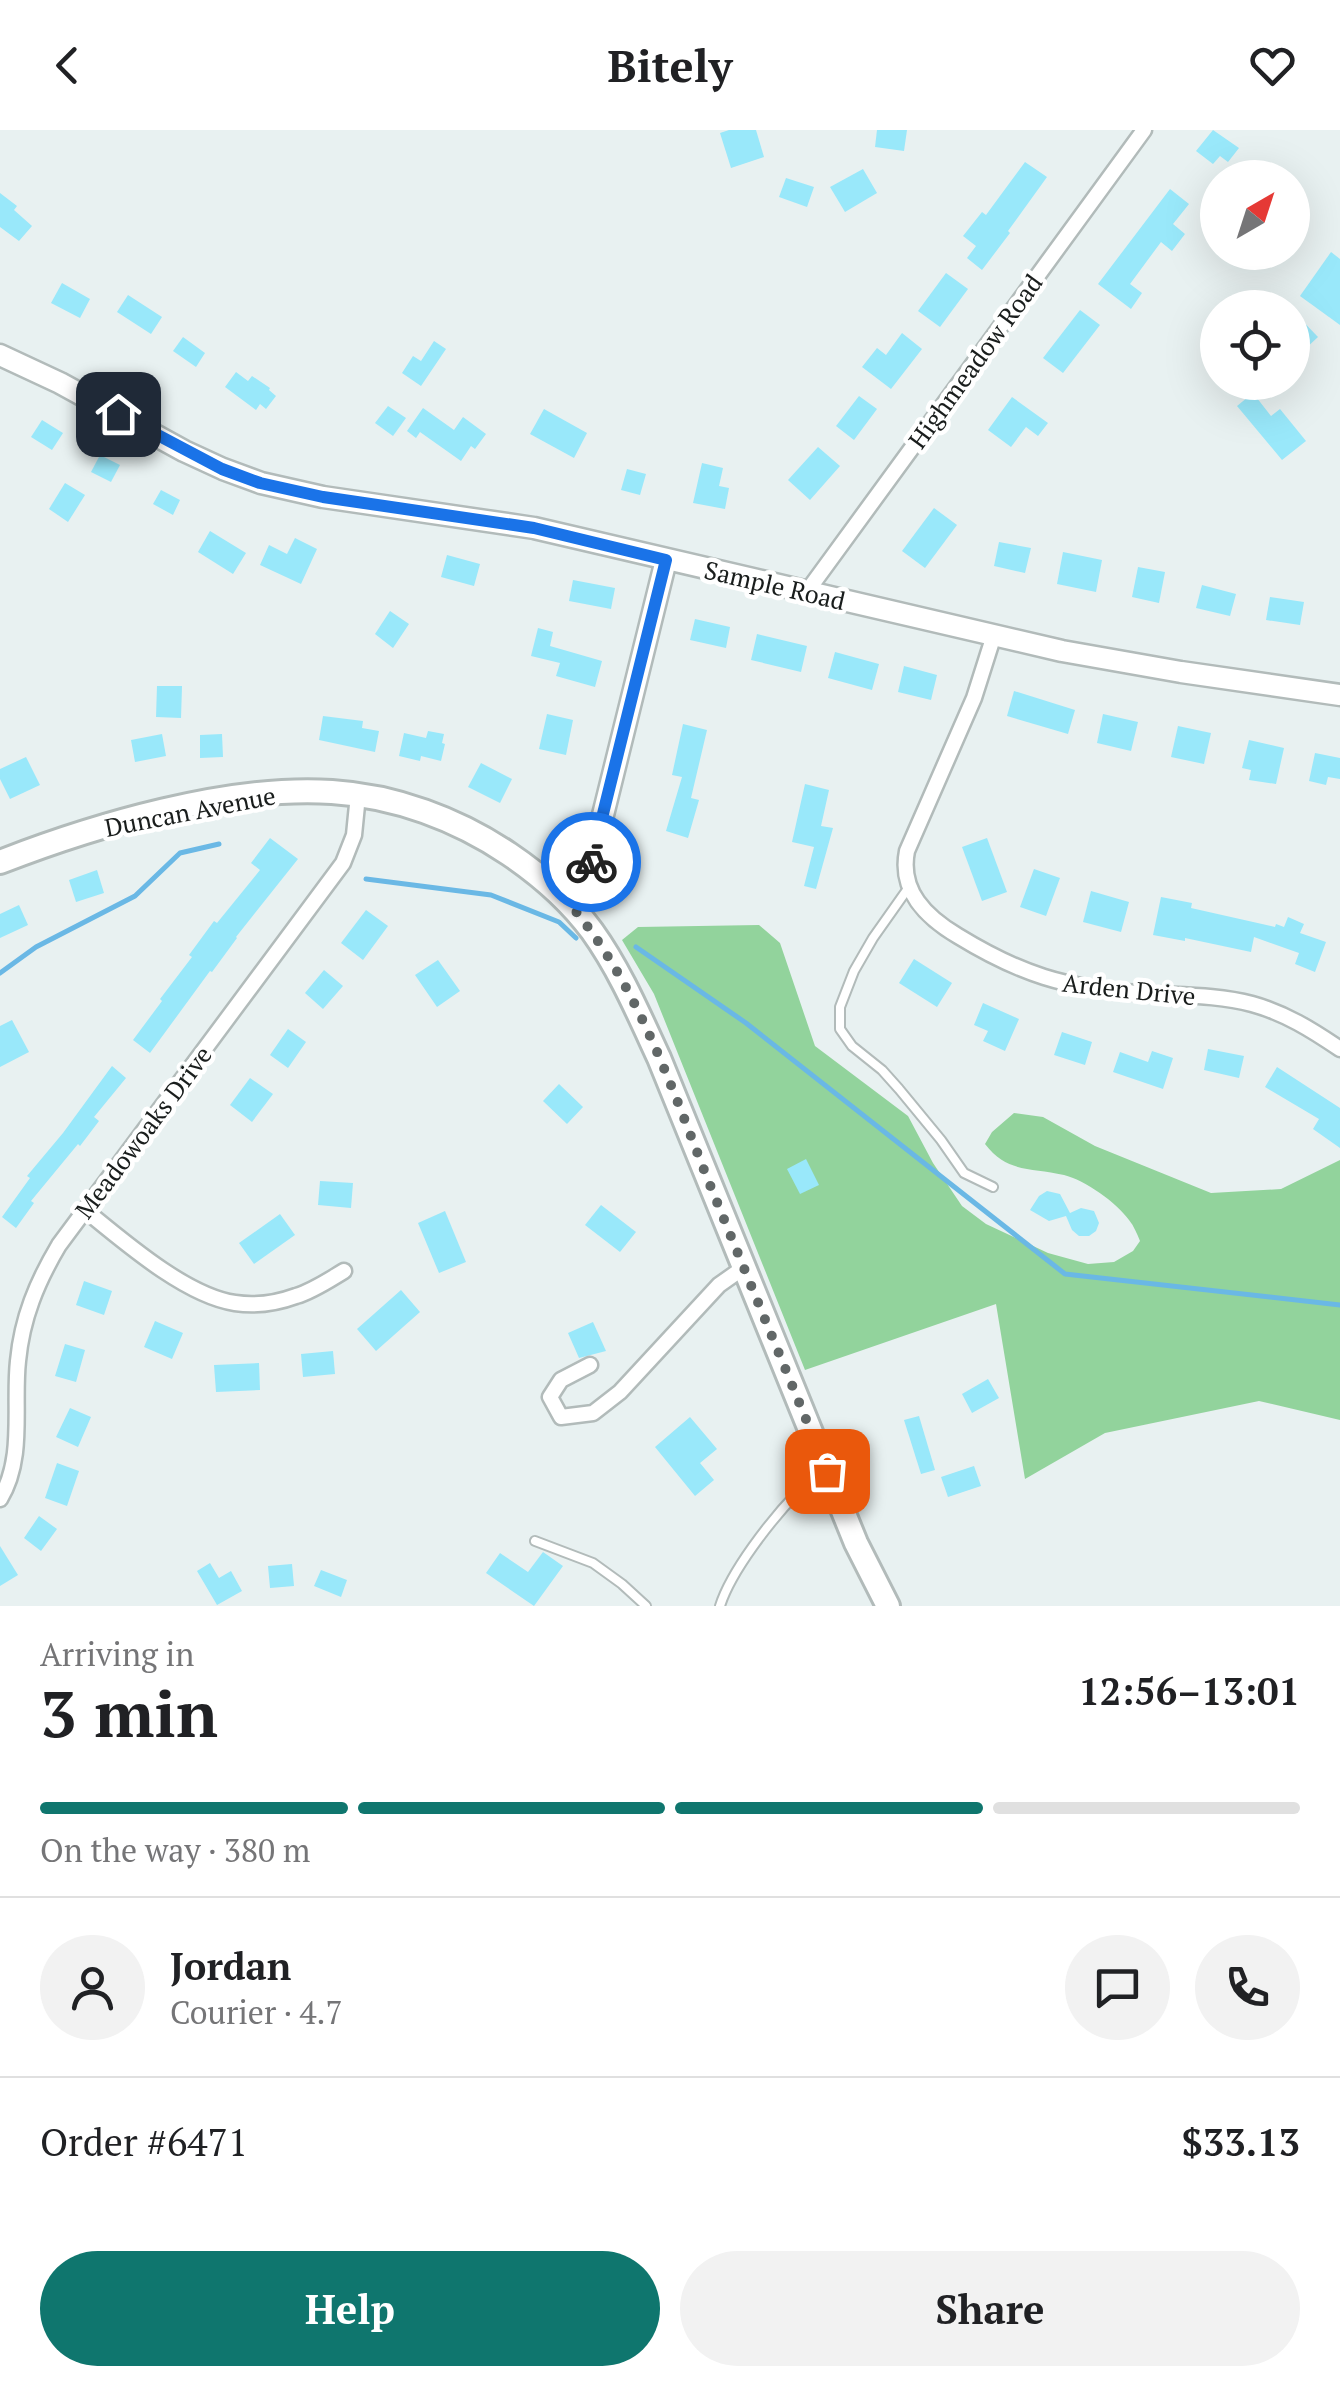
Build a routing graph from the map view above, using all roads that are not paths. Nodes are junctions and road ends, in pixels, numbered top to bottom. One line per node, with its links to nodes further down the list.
1 (1144, 130): 4 (street, Highmeadow Road)
2 (0, 356): 3 (street, Sample Road)
3 (666, 560): 4 (street, Sample Road); 10 (street)
4 (806, 592): 5 (street, Sample Road)
5 (994, 636): 6 (street, Sample Road); 9 (street)
6 (1340, 695)
7 (358, 795): 8 (main road, Duncan Avenue); 10 (main road, Duncan Avenue); 13 (street, Meadowoaks Drive)
8 (0, 862)
9 (909, 887): 11 (street, Arden Drive); 12 (lane)
10 (574, 909): 15 (main road, Duncan Avenue)
11 (1340, 1049)
12 (993, 1188)
13 (85, 1210): 14 (street); 18 (street, Meadowoaks Drive)
14 (344, 1271)
15 (747, 1274): 16 (street); 17 (main road, Duncan Avenue)
16 (590, 1365)
17 (827, 1471): 21 (lane); 22 (main road, Duncan Avenue)
18 (0, 1499)
19 (535, 1541): 20 (lane)
20 (646, 1606)
21 (720, 1606)
22 (888, 1606)

